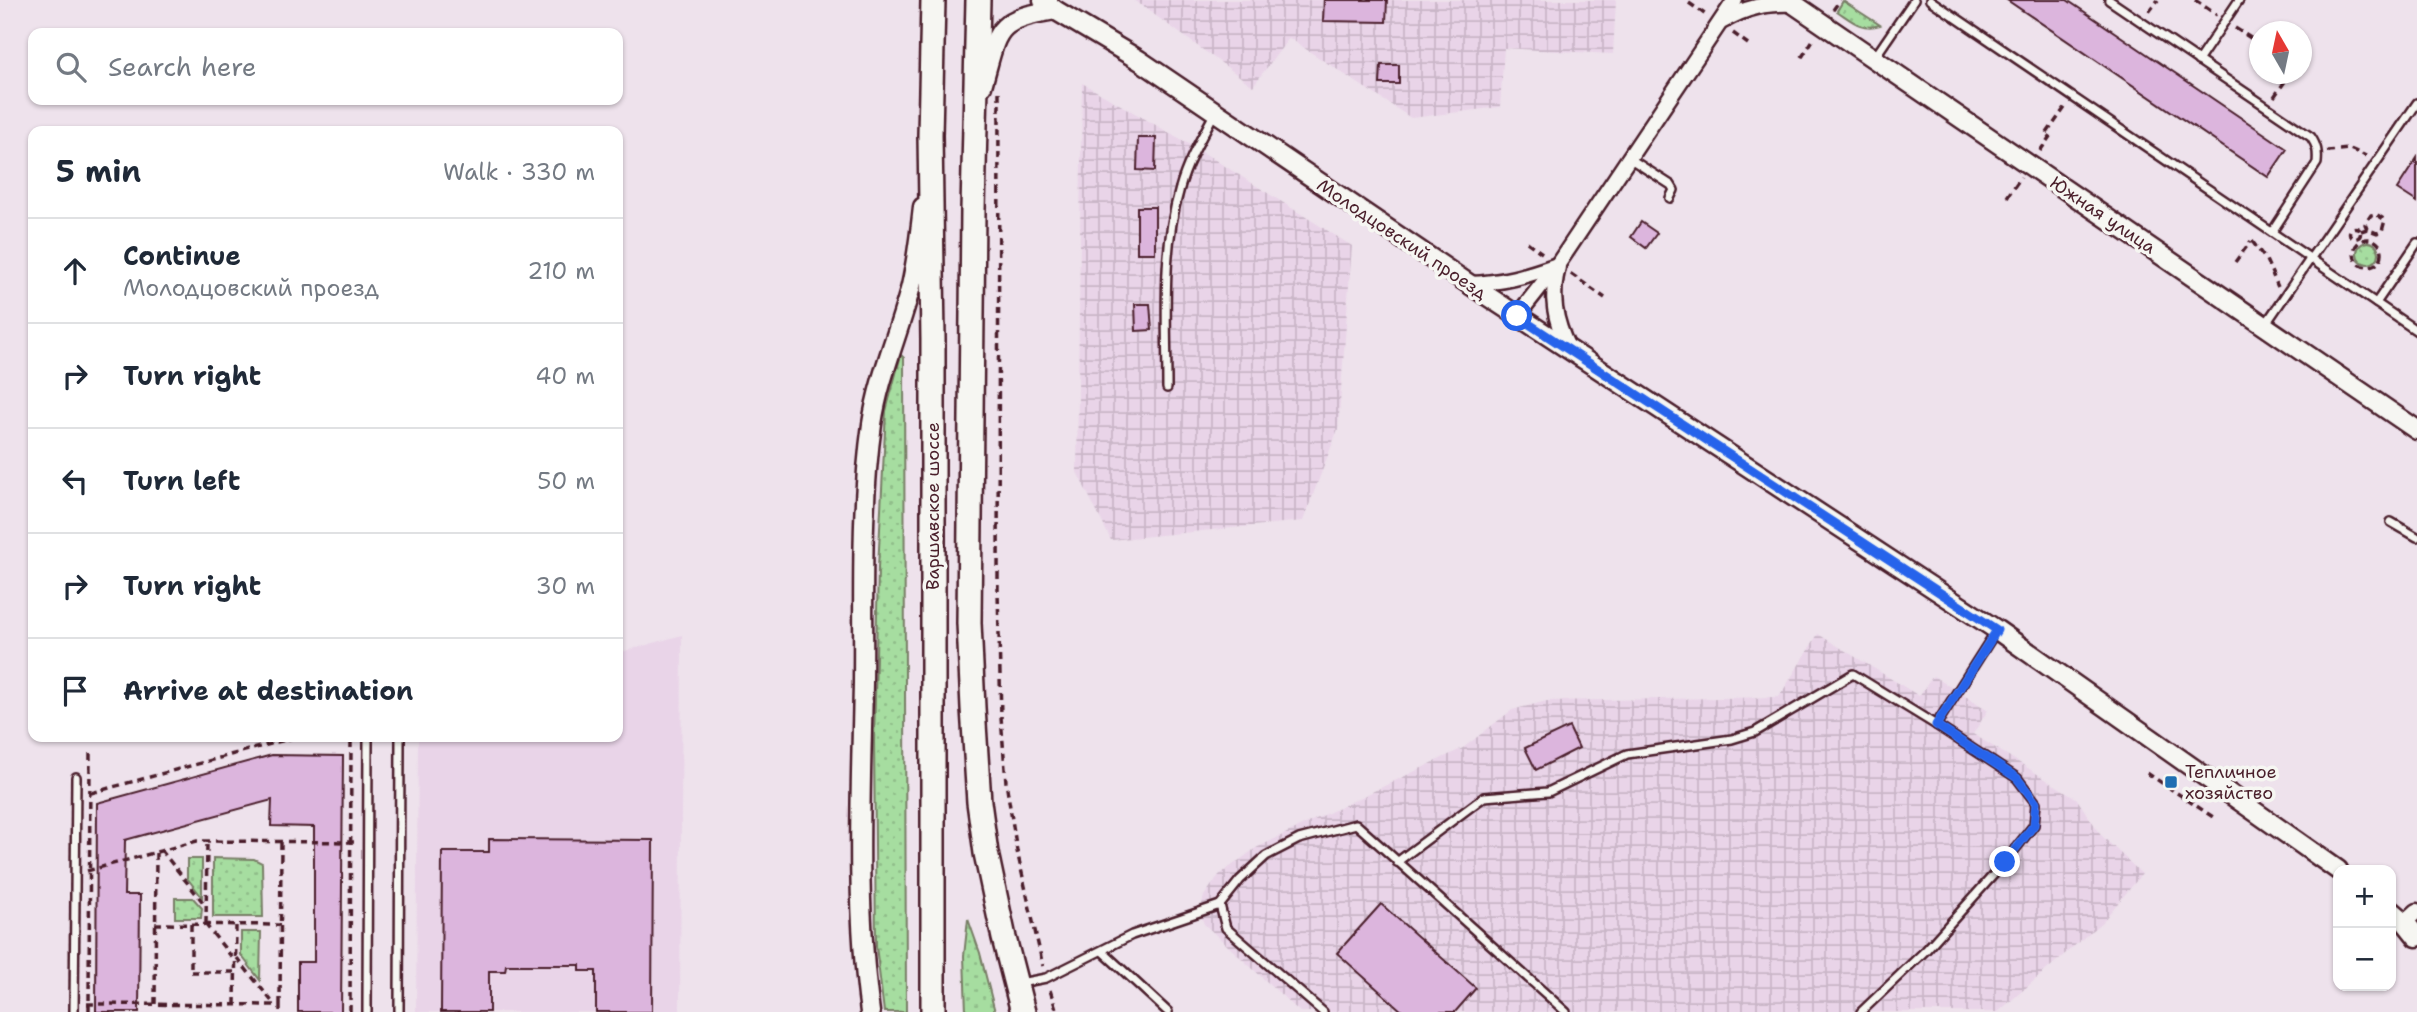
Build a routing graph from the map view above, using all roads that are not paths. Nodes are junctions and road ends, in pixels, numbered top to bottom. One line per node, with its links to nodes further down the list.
1 (933, 0): 17 (main road, Варшавское шоссе)
2 (978, 0): 15 (main road, Варшавское шоссе)
3 (1722, 0): 11 (street)
4 (1735, 0): 11 (street)
5 (1914, 0): 12 (lane)
6 (1930, 0): 20 (lane)
7 (2109, 0): 13 (lane)
8 (2239, 0): 13 (lane)
9 (1790, 2): 11 (street); 12 (street, Южная улица)
10 (1053, 3): 15 (street, Молодцовский проезд); 16 (street, Молодцовский проезд)
11 (1719, 23): 18 (street)
12 (1874, 59): 27 (street, Южная улица)
13 (2198, 61): 20 (lane)
14 (2417, 103): 22 (lane)
15 (975, 112): 45 (main road, Варшавское шоссе)
16 (1214, 113): 24 (street, Молодцовский проезд); 30 (lane)
17 (930, 135): 49 (street); 50 (main road, Варшавское шоссе)
18 (1629, 158): 19 (lane); 23 (street)
19 (1670, 198)
20 (2272, 232): 22 (lane)
21 (2417, 243): 25 (lane)
22 (2311, 258): 25 (lane); 27 (lane)
23 (1558, 264): 24 (street); 26 (street); 29 (street)
24 (1469, 284): 26 (street, Молодцовский проезд)
25 (2376, 303): 28 (lane)
26 (1517, 316): 29 (street, Молодцовский проезд)
27 (2264, 326): 31 (street, Южная улица)
28 (2417, 331)
29 (1569, 349): 34 (street, Молодцовский проезд)
30 (1167, 388)
31 (2417, 430)
32 (2391, 522): 33 (lane)
33 (2417, 537)
34 (1997, 630): 35 (lane); 40 (street, Молодцовский проезд)
35 (1936, 725): 39 (lane); 55 (lane)
36 (368, 742): 47 (lane)
37 (400, 742): 48 (lane)
38 (76, 777): 46 (lane)
39 (1397, 862): 41 (lane); 54 (lane)
40 (2333, 866)
41 (1220, 905): 44 (lane); 53 (lane)
42 (2411, 916): 43 (street)
43 (2417, 937)
44 (1102, 951): 45 (lane); 52 (lane)
45 (1016, 984): 51 (main road, Варшавское шоссе)
46 (74, 1008)
47 (367, 1012)
48 (399, 1012)
49 (870, 1012)
50 (933, 1012)
51 (1023, 1012)
52 (1168, 1012)
53 (1322, 1012)
54 (1566, 1012)
55 (1861, 1012)

